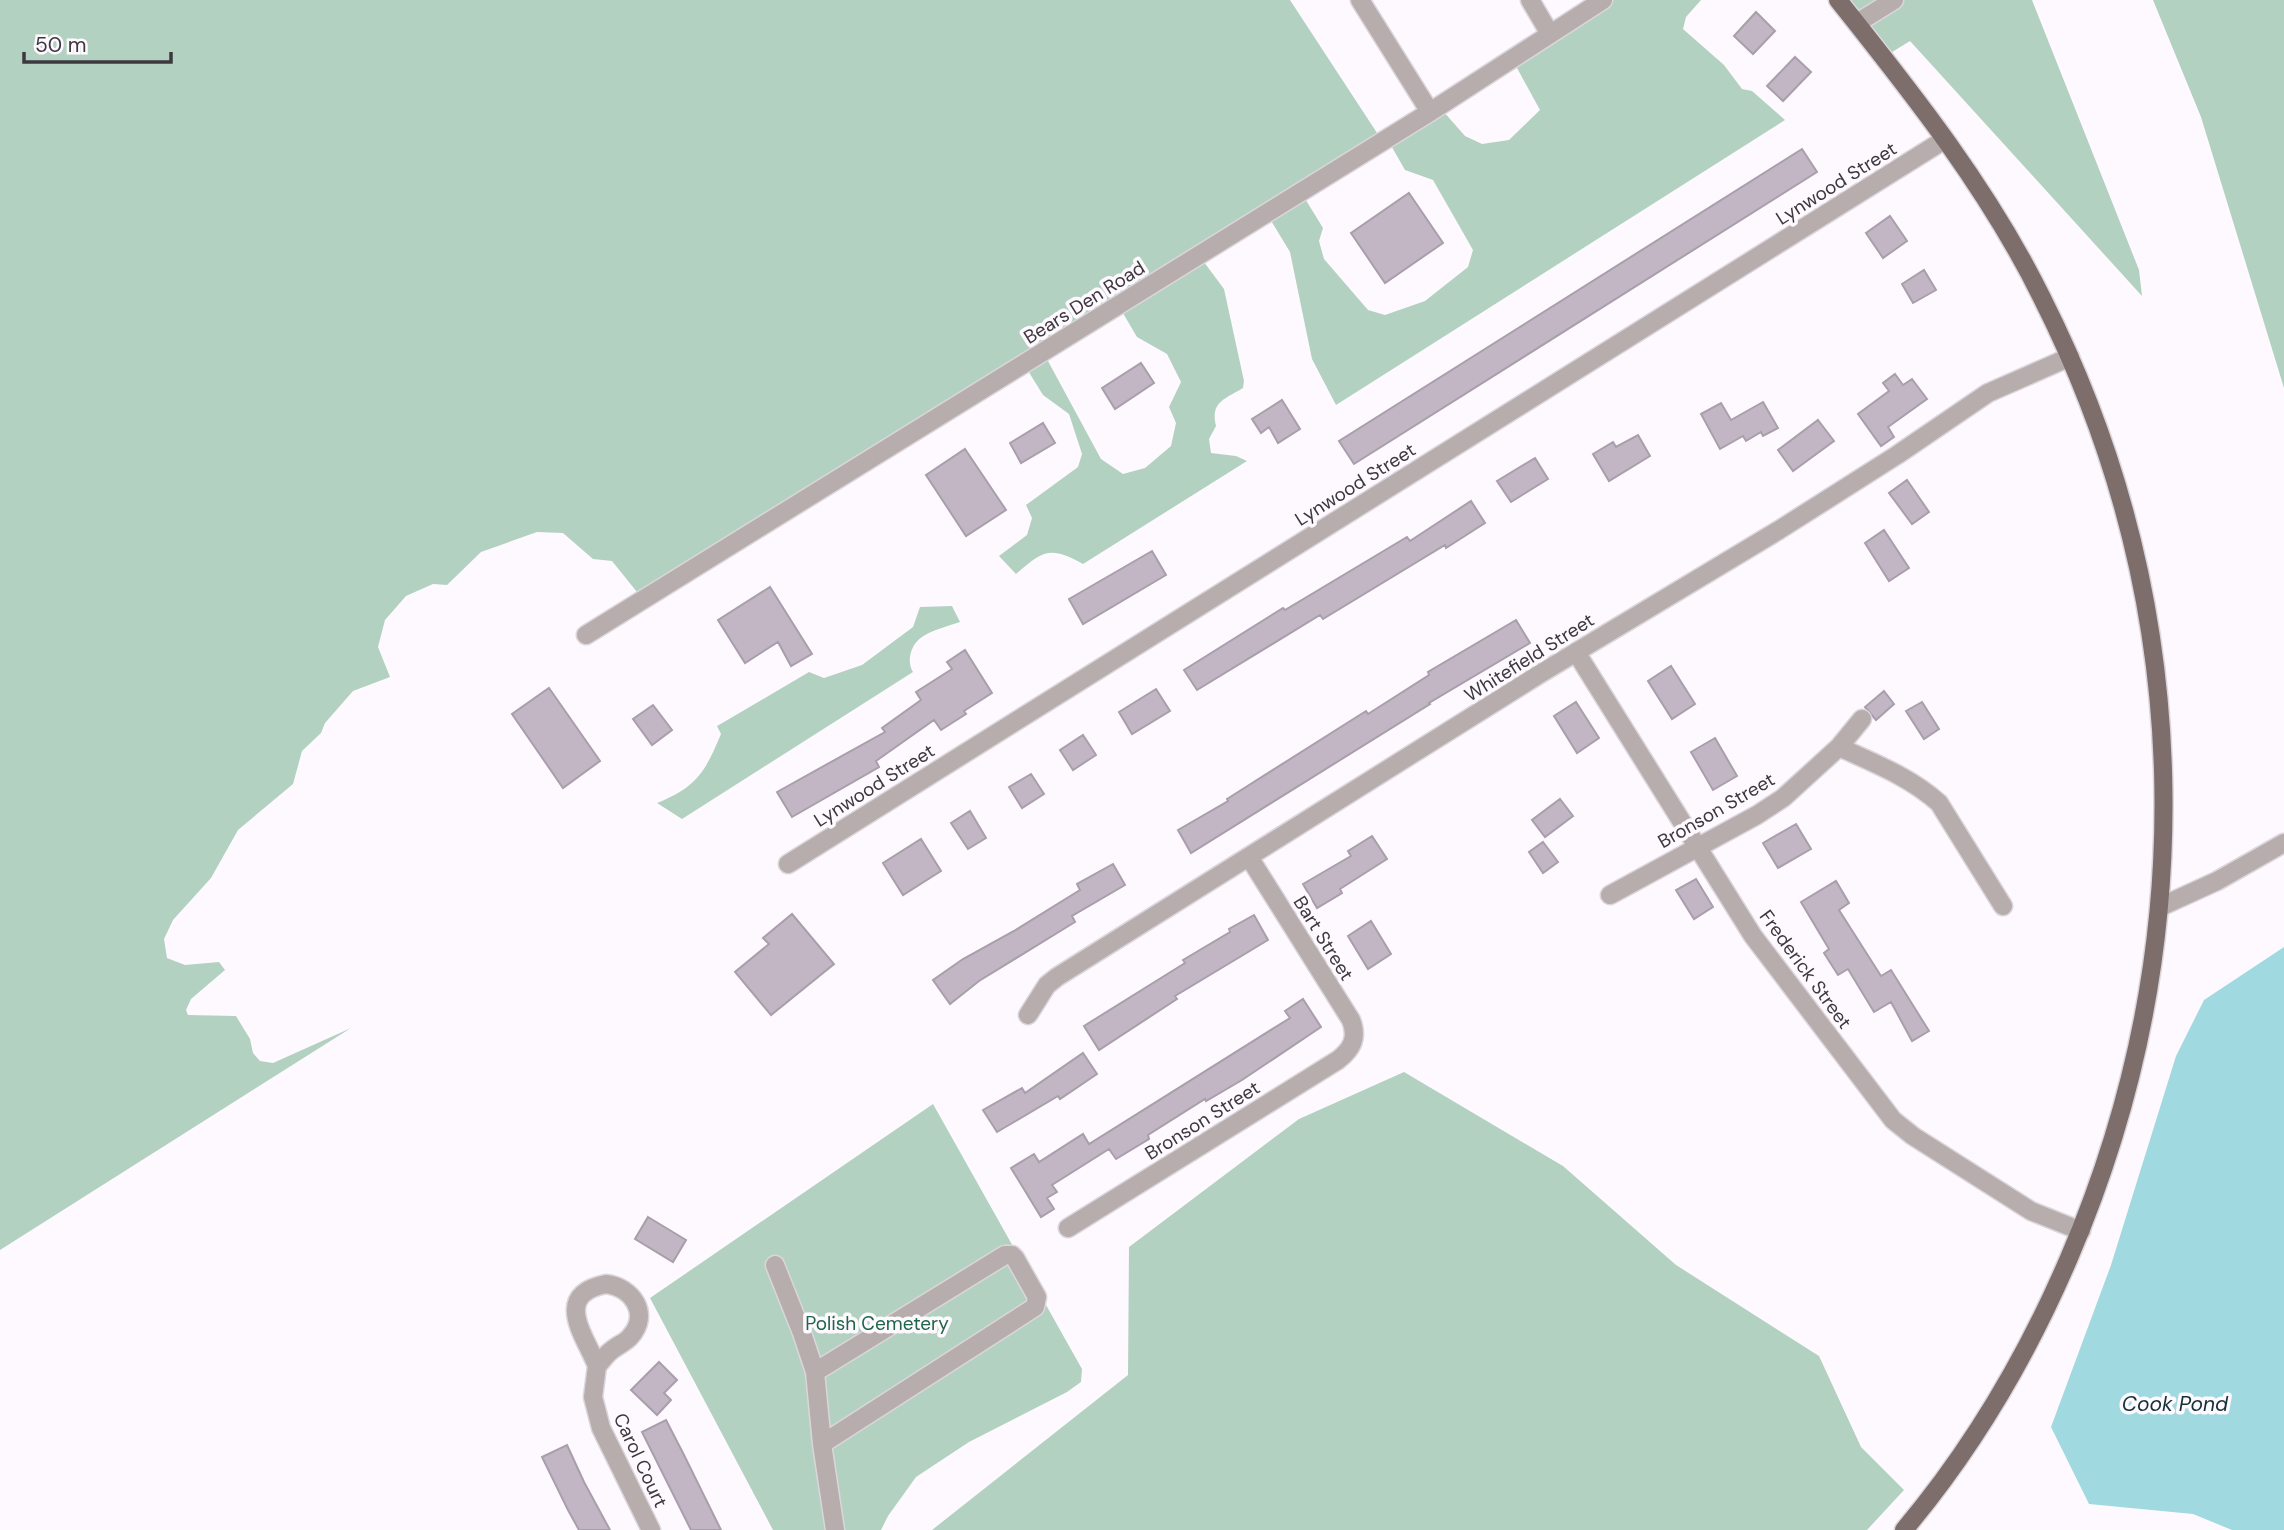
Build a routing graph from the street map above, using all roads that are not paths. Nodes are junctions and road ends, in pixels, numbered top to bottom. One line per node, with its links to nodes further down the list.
1 (1360, 0): 8 (street)
2 (1530, 0): 7 (street)
3 (1603, 0): 7 (street, Bears Den Road)
4 (1838, 0): 6 (main road)
5 (1894, 0): 6 (street)
6 (1857, 23): 9 (main road)
7 (1550, 34): 8 (street, Bears Den Road)
8 (1430, 112): 11 (street, Bears Den Road)
9 (1944, 140): 10 (main road); 18 (street, Lynwood Street)
10 (2070, 357): 12 (street, Whitefield Street); 21 (main road)
11 (586, 635)
12 (1576, 652): 16 (street, Frederick Street); 17 (street, Whitefield Street)
13 (1862, 719): 14 (street, Bronson Street)
14 (1839, 747): 16 (street, Bronson Street); 20 (street)
15 (2284, 843): 21 (street)
16 (1698, 846): 19 (street, Bronson Street); 25 (street, Frederick Street)
17 (1249, 858): 22 (street, Whitefield Street); 23 (street, Bart Street)
18 (788, 864)
19 (1611, 895)
20 (2003, 906)
21 (2160, 906): 25 (main road)
22 (1028, 1015)
23 (1354, 1043): 24 (street, Bronson Street)
24 (1068, 1228)
25 (2081, 1231): 32 (main road)
26 (775, 1265): 28 (street)
27 (597, 1366): 27 (street); 30 (street, Carol Court)
28 (815, 1372): 29 (street); 29 (street)
29 (822, 1444): 31 (street)
30 (651, 1530)
31 (835, 1530)
32 (1904, 1530)

